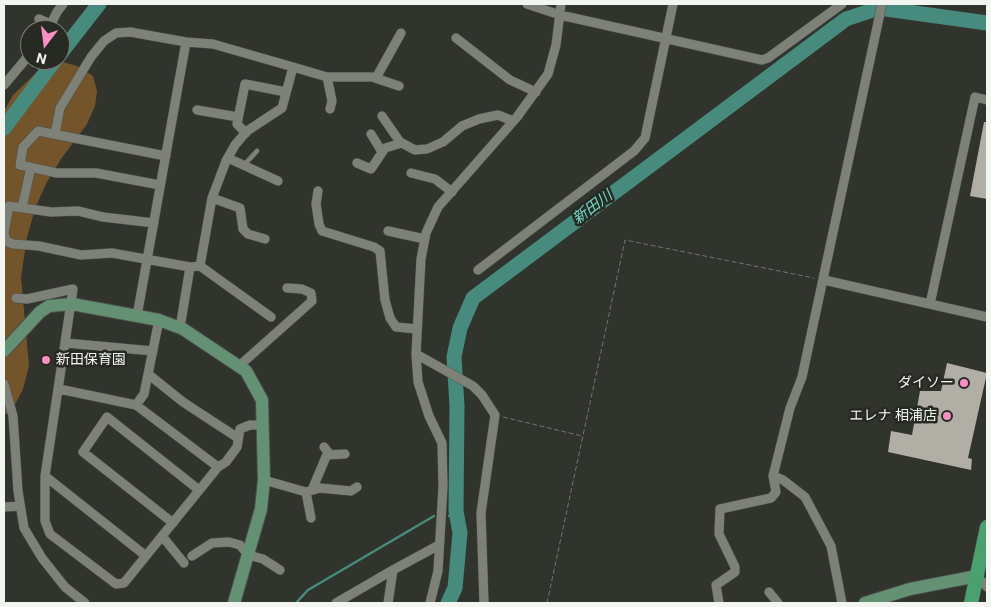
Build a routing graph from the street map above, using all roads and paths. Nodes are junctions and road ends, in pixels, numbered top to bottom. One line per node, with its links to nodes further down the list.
1 (63, 4): 8 (street)
2 (527, 4): 7 (street)
3 (561, 4): 7 (street)
4 (673, 4): 11 (street)
5 (842, 4): 11 (street)
6 (882, 4): 52 (street)
7 (560, 15): 11 (street); 20 (street)
8 (54, 20)
9 (401, 33): 16 (street)
10 (456, 38): 20 (street)
11 (666, 39): 51 (street)
12 (186, 42): 14 (street); 28 (street); 33 (street)
13 (20, 66): 17 (street)
14 (293, 67): 15 (street); 19 (street)
15 (327, 77): 16 (street); 22 (street)
16 (376, 78): 18 (street)
17 (4, 85)
18 (399, 86)
19 (286, 92): 25 (street); 27 (street)
20 (536, 92): 26 (street)
21 (987, 100): 56 (street)
22 (330, 109)
23 (197, 110): 25 (street)
24 (382, 116): 30 (street)
25 (238, 117): 27 (street)
26 (513, 122): 30 (street); 42 (street)
27 (246, 133): 34 (street)
28 (55, 134): 33 (street); 37 (street)
29 (371, 134): 32 (street)
30 (402, 143): 32 (street)
31 (257, 151): 36 (lane)
32 (382, 152): 35 (street)
33 (166, 156): 40 (street)
34 (228, 158): 36 (street); 43 (street)
35 (357, 163)
36 (244, 166): 39 (street)
37 (31, 167): 40 (street); 44 (street)
38 (411, 173): 42 (street)
39 (278, 181)
40 (160, 185): 45 (street)
41 (318, 192): 62 (street)
42 (452, 192): 48 (street)
43 (212, 198): 47 (street); 50 (street)
44 (22, 208): 45 (street); 49 (street)
45 (154, 223): 49 (street)
46 (388, 231): 48 (street)
47 (265, 238)
48 (425, 239): 62 (street)
49 (147, 260): 50 (street); 57 (street)
50 (195, 267): 58 (street); 61 (street)
51 (478, 270)
52 (824, 280): 56 (street); 75 (path); 80 (street)
53 (287, 288): 67 (street)
54 (16, 298): 55 (street)
55 (72, 304): 57 (street); 63 (street); 64 (street)
56 (930, 304): 59 (street)
57 (137, 316): 60 (street)
58 (271, 317)
59 (987, 317)
60 (159, 320): 61 (street); 65 (street)
61 (180, 328): 67 (street)
62 (417, 329): 66 (street)
63 (66, 343): 65 (street); 70 (street)
64 (4, 351)
65 (153, 351): 68 (street)
66 (416, 354): 73 (street); 91 (street)
67 (239, 366): 74 (street)
68 (148, 374): 72 (street); 76 (street)
69 (4, 384): 71 (street)
70 (59, 390): 72 (street); 79 (street)
71 (5, 395): 85 (street)
72 (136, 405): 78 (street)
73 (495, 416): 75 (path); 106 (street)
74 (263, 426): 76 (street); 81 (street)
75 (582, 436): 107 (path)
76 (238, 438): 78 (street)
77 (345, 454): 83 (street)
78 (218, 467): 82 (street)
79 (45, 476): 93 (street); 93 (street)
80 (773, 476): 108 (street); 110 (street)
81 (264, 480): 83 (street); 92 (street)
82 (199, 490): 88 (street); 88 (street)
83 (309, 491): 84 (street); 87 (street)
84 (356, 491)
85 (20, 506): 86 (street); 101 (street)
86 (4, 507)
87 (311, 518)
88 (173, 523): 90 (street)
89 (987, 527): 98 (main road)
90 (162, 536): 93 (street); 95 (street)
91 (439, 545): 97 (street); 105 (street)
92 (248, 555): 94 (street); 96 (street); 102 (street)
93 (146, 556)
94 (192, 556)
95 (184, 563)
96 (280, 570)
97 (393, 570): 103 (street); 104 (street)
98 (977, 576): 99 (street); 111 (street); 112 (main road)
99 (987, 587)
100 (769, 592): 109 (street)
101 (85, 603)
102 (234, 603)
103 (336, 603)
104 (388, 603)
105 (430, 603)
106 (484, 603)
107 (547, 603)
108 (719, 603)
109 (778, 603)
110 (842, 603)
111 (865, 603)
112 (971, 603)

